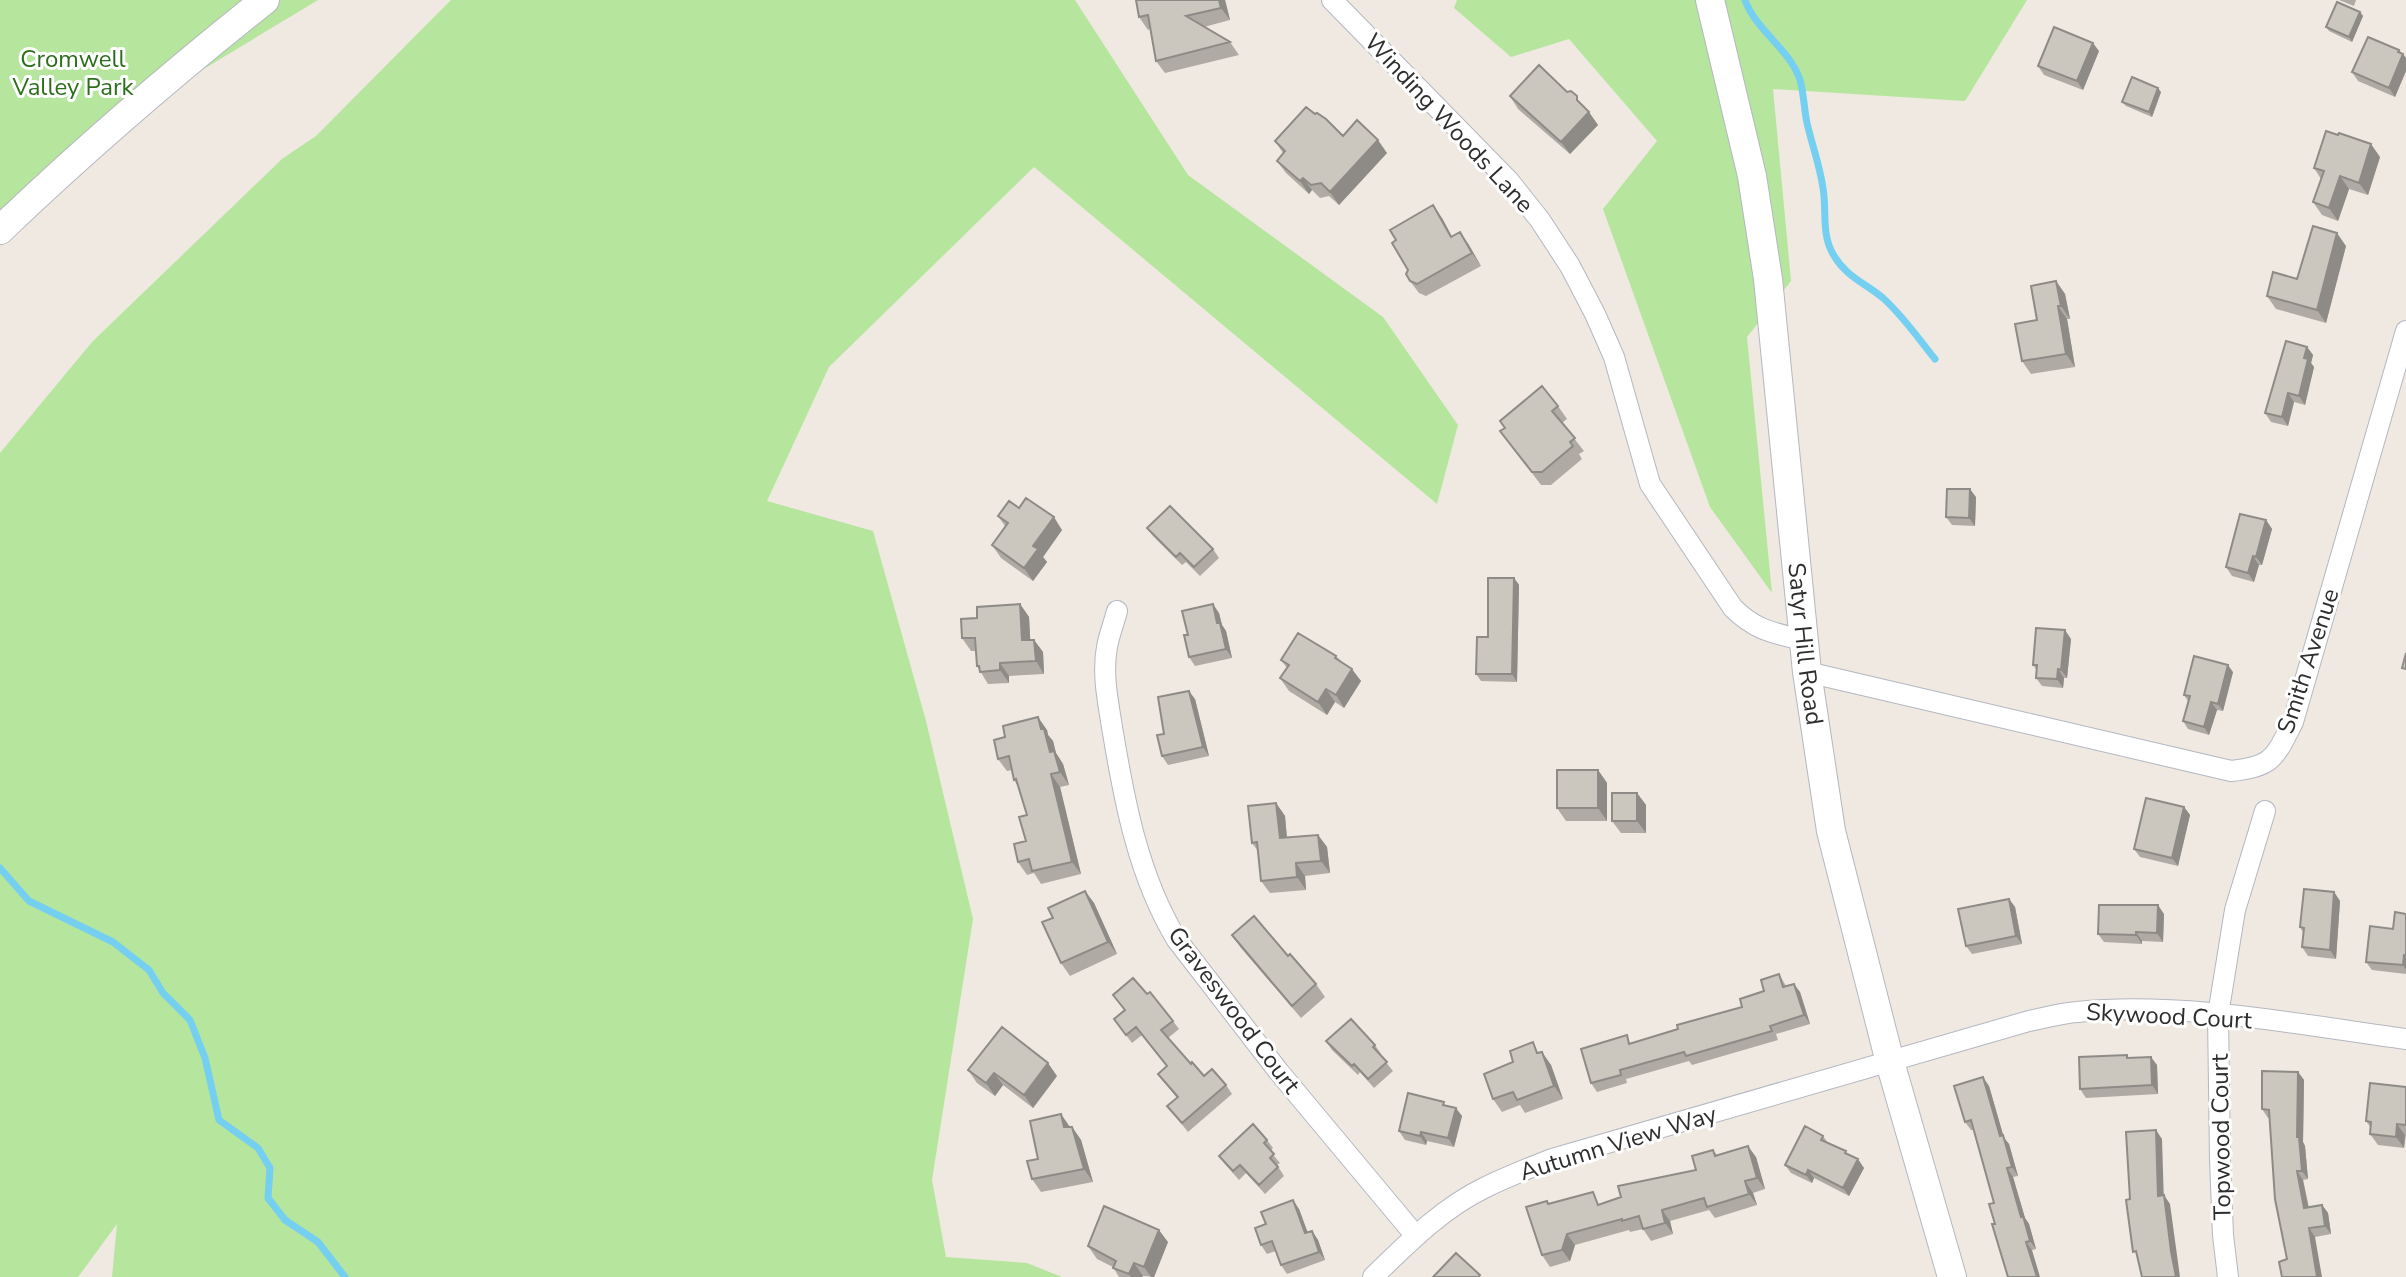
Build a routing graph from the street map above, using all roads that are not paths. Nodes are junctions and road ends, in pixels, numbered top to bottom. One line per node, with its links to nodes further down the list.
1 (265, 0): 4 (street)
2 (1332, 0): 7 (street, Winding Woods Lane)
3 (1710, 0): 7 (street, Satyr Hill Road)
4 (0, 230)
5 (2406, 331): 8 (street, Smith Avenue)
6 (1117, 611): 13 (street, Graveswood Court)
7 (1803, 640): 8 (street, Satyr Hill Road)
8 (1807, 672): 12 (street, Satyr Hill Road)
9 (2265, 811): 10 (street, Topwood Court)
10 (2218, 1015): 11 (street, Skywood Court); 12 (street, Skywood Court); 16 (street, Topwood Court)
11 (2406, 1039)
12 (1890, 1062): 13 (street, Autumn View Way); 15 (street, Satyr Hill Road)
13 (1415, 1235): 14 (street, Autumn View Way)
14 (1373, 1277)
15 (1952, 1277)
16 (2228, 1277)

